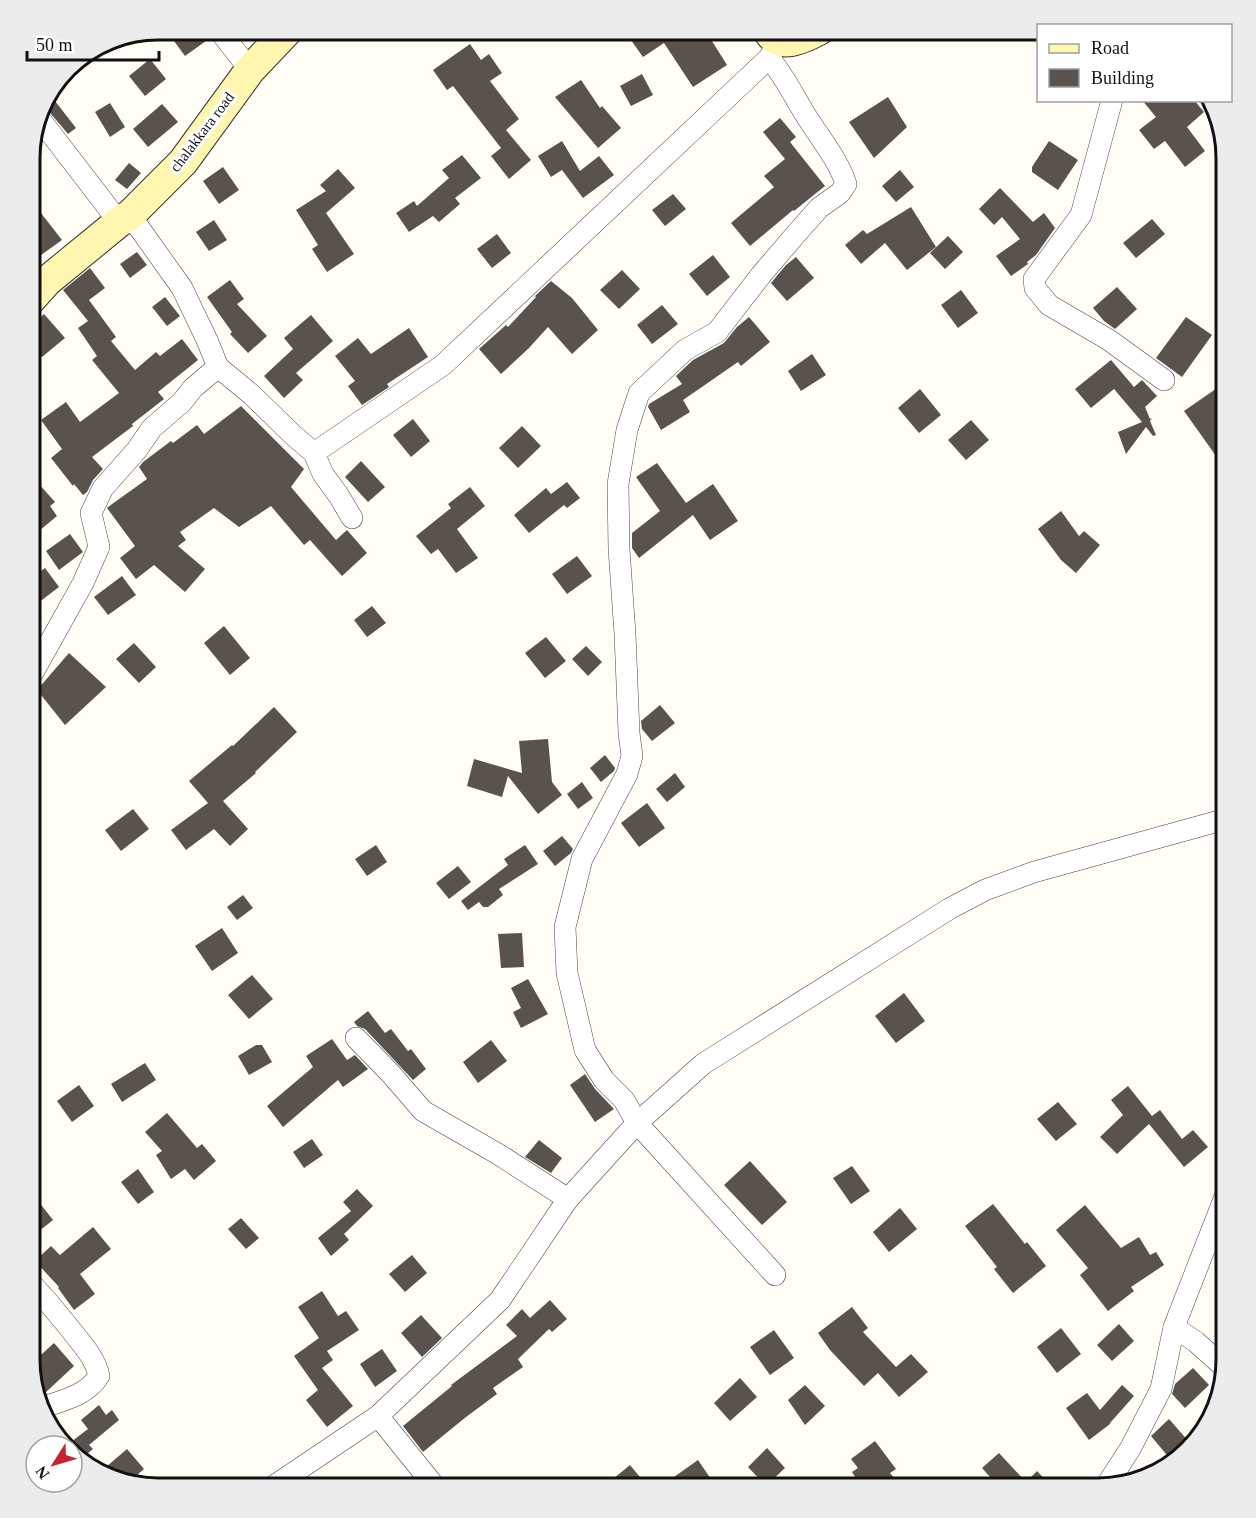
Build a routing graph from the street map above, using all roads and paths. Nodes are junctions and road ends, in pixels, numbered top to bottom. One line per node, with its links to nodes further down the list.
1 (227, 40): 5 (street)
2 (278, 40): 5 (main road, chalakkara road)
3 (794, 41): 4 (main road)
4 (771, 42): 12 (street); 17 (street)
5 (250, 70): 8 (main road, chalakkara road)
6 (1111, 102): 11 (street)
7 (46, 126): 8 (street)
8 (124, 218): 9 (main road, chalakkara road); 10 (street)
9 (41, 288)
10 (218, 367): 12 (street); 14 (street)
11 (1164, 380)
12 (314, 453): 13 (street)
13 (352, 518)
14 (41, 661)
15 (1216, 822): 17 (street)
16 (356, 1038): 18 (street)
17 (637, 1123): 18 (street); 20 (street)
18 (567, 1199): 25 (street)
19 (1216, 1220): 22 (street)
20 (775, 1275)
21 (40, 1292): 24 (street)
22 (1174, 1327): 23 (street); 26 (street)
23 (1216, 1360)
24 (50, 1405)
25 (378, 1416): 27 (street); 28 (street)
26 (1112, 1476)
27 (286, 1478)
28 (428, 1478)

